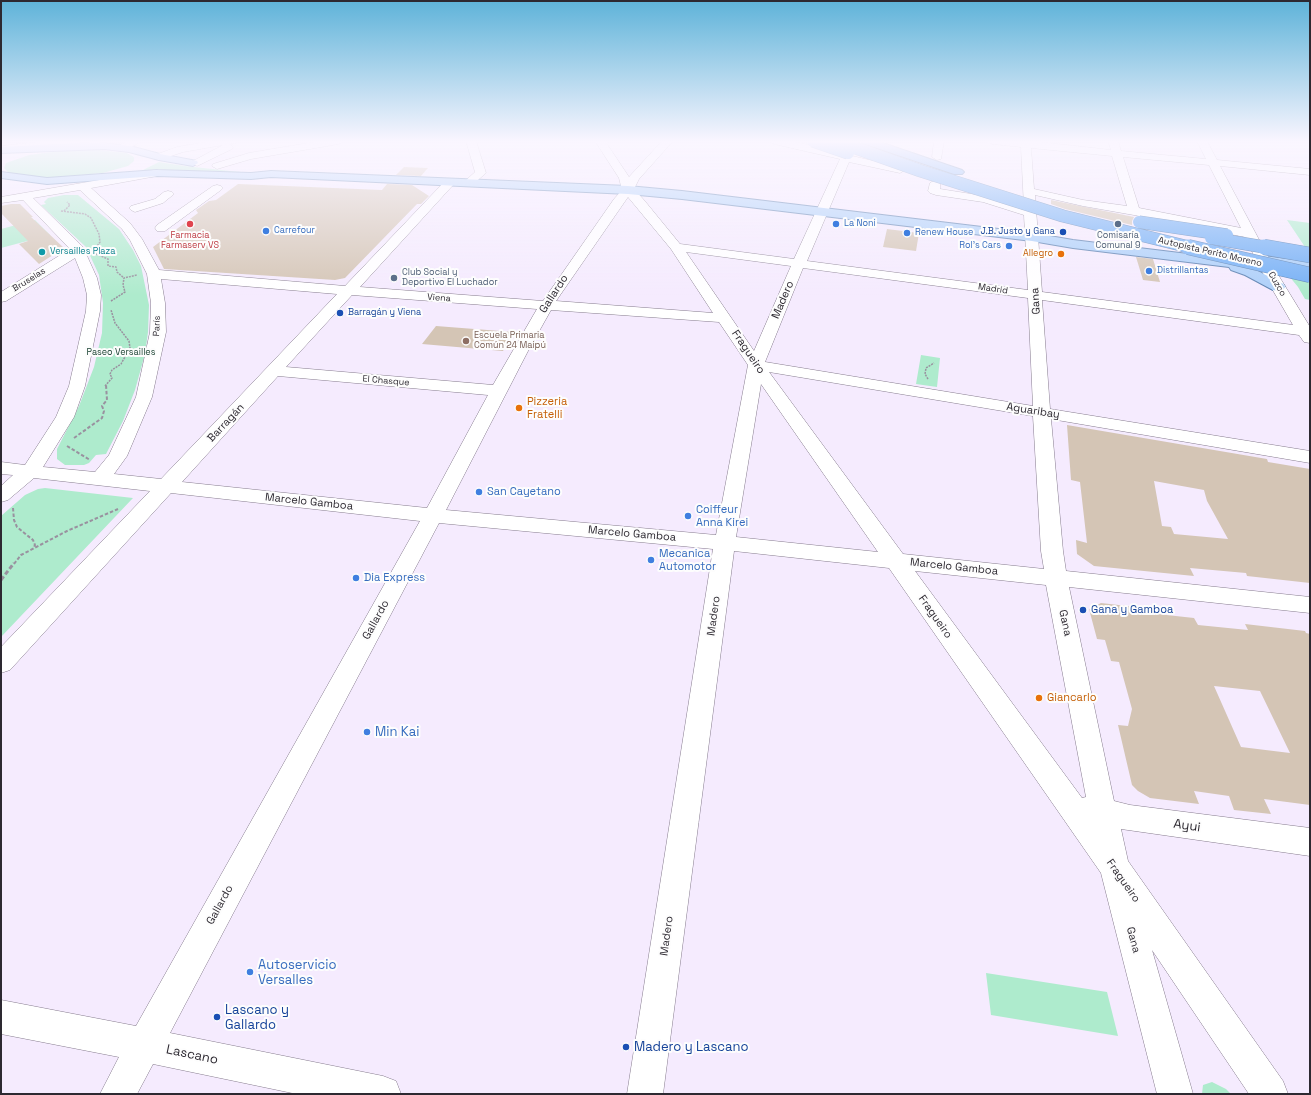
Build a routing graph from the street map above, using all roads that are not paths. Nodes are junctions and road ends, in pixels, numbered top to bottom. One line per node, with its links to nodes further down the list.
1 (14, 192): 20 (street)
2 (52, 192): 19 (street)
3 (89, 192): 37 (street, París)
4 (147, 192): 18 (street)
5 (211, 192): 25 (street)
6 (441, 192): 41 (street, Barragán)
7 (626, 192): 44 (street, Gallardo)
8 (630, 192): 29 (street, Fragueiro)
9 (654, 192): 21 (main road)
10 (831, 192): 21 (street, Madero)
11 (937, 192): 22 (street)
12 (988, 192): 23 (highway, Autopista Perito Moreno, bridge)
13 (1026, 192): 24 (highway, Autopista Perito Moreno)
14 (1030, 192): 22 (street, Gana)
15 (1035, 192): 24 (street)
16 (1129, 192): 24 (street)
17 (1229, 192): 27 (street, Cuzco)
18 (149, 194): 18 (street)
19 (27, 196): 20 (street); 30 (street)
20 (1, 199)
21 (822, 212): 26 (main road); 33 (street, Madero)
22 (1031, 213): 26 (street, Gana)
23 (1063, 216): 38 (highway, Autopista Perito Moreno, bridge); 39 (highway, bridge)
24 (1136, 216): 27 (street); 28 (highway, bridge); 32 (highway, Autopista Perito Moreno, bridge)
25 (160, 228)
26 (1032, 237): 34 (main road); 35 (main road); 42 (street, Gana)
27 (1252, 238): 31 (street); 35 (street, Cuzco)
28 (1310, 244)
29 (676, 247): 33 (street, Madrid); 45 (street, Fragueiro)
30 (78, 250): 43 (street, Bruselas); 53 (street)
31 (1310, 250)
32 (1310, 255)
33 (799, 263): 42 (street, Madrid); 47 (street, Madero)
34 (1222, 263): 35 (main road); 40 (main road)
35 (1265, 264): 36 (main road); 38 (main road); 40 (street, Cuzco)
36 (1310, 266)
37 (154, 272): 41 (street, Viena); 54 (street, París)
38 (1310, 274)
39 (1310, 282)
40 (1278, 287): 46 (street, Cuzco)
41 (348, 291): 44 (street, Viena); 48 (street, Barragán)
42 (1036, 295): 46 (street, Madrid); 50 (street, Gana)
43 (1, 298)
44 (546, 306): 45 (street, Viena); 49 (street, Gallardo)
45 (724, 318): 47 (street, Fragueiro)
46 (1308, 334)
47 (756, 365): 50 (street, Aguaribay); 58 (street, Madero); 59 (street, Fragueiro)
48 (274, 371): 49 (street, El Chasque); 55 (street, Barragán)
49 (498, 391): 57 (street, Gallardo)
50 (1042, 413): 51 (street, Aguaribay); 60 (street, Gana)
51 (1310, 457)
52 (1, 468): 53 (street, Marcelo Gamboa)
53 (30, 471): 54 (street, Marcelo Gamboa); 56 (street)
54 (105, 473): 55 (street, Marcelo Gamboa)
55 (166, 486): 57 (street, Marcelo Gamboa); 62 (street, Barragán)
56 (4, 494)
57 (433, 515): 58 (street, Marcelo Gamboa); 68 (street, Gallardo)
58 (725, 543): 59 (street, Marcelo Gamboa); 71 (street, Madero)
59 (896, 562): 60 (street, Marcelo Gamboa); 63 (street, Fragueiro)
60 (1056, 578): 61 (street, Marcelo Gamboa); 64 (street, Gana)
61 (1310, 605)
62 (1, 663)
63 (1066, 801): 64 (street, Ayui); 66 (street, Fragueiro)
64 (1103, 812): 65 (street, Ayui); 66 (street, Gana)
65 (1310, 842)
66 (1114, 867): 72 (street, Gana); 73 (street, Fragueiro)
67 (1, 1018): 68 (street, Lascano)
68 (144, 1045): 69 (street, Gallardo); 70 (street, Lascano)
69 (118, 1094)
70 (383, 1094)
71 (645, 1094)
72 (1175, 1094)
73 (1270, 1094)

